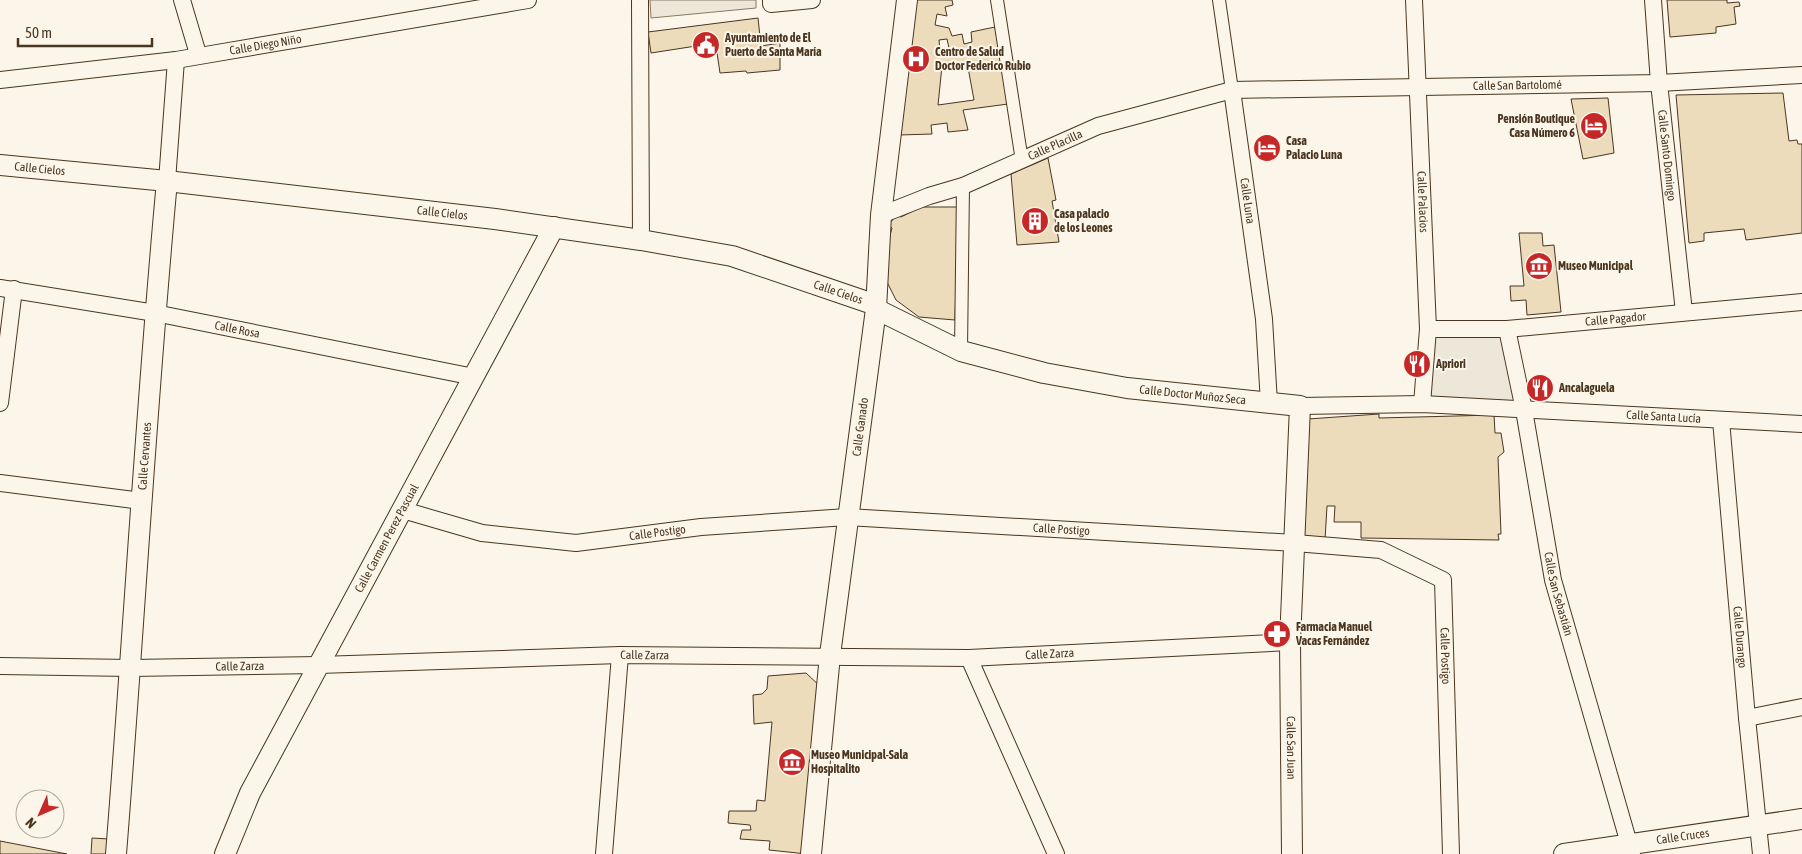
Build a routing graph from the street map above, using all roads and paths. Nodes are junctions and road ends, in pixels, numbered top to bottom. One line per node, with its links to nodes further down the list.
1 (182, 0): 11 (street)
2 (528, 0): 11 (street, Calle Diego Niño)
3 (640, 0): 24 (street)
4 (771, 0): 5 (street)
5 (812, 0)
6 (907, 0): 22 (street, Calle Ganado)
7 (997, 0): 18 (street)
8 (1219, 0): 17 (street, Calle Luna)
9 (1414, 0): 16 (street, Calle Palacios)
10 (1654, 0): 15 (street, Calle Santo Domingo)
11 (198, 54): 12 (street, Calle Diego Niño)
12 (176, 60): 14 (street, Calle Diego Niño); 20 (street, Calle Cervantes)
13 (1802, 75): 15 (street, Calle San Bartolomé)
14 (0, 80)
15 (1660, 83): 16 (street, Calle San Bartolomé); 28 (street, Calle Santo Domingo)
16 (1416, 87): 17 (street, Calle San Bartolomé); 30 (street, Calle Palacios)
17 (1232, 90): 18 (street, Calle Placilla); 35 (street, Calle Luna)
18 (1022, 161): 21 (street, Calle Placilla)
19 (0, 165): 20 (street, Calle Cielos)
20 (167, 182): 23 (street, Calle Cielos); 29 (street, Calle Cervantes)
21 (963, 186): 22 (street, Calle Placilla); 32 (street)
22 (881, 215): 27 (street, Calle Ganado)
23 (554, 226): 24 (street, Calle Cielos); 33 (street, Calle Carmen Perez Pascual)
24 (642, 240): 27 (street, Calle Cielos)
25 (7, 289): 29 (street, Calle Rosa); 34 (street)
26 (1802, 302): 28 (street, Calle Pagador)
27 (876, 307): 32 (street, Calle Doctor Muñoz Seca); 44 (street, Calle Ganado)
28 (1684, 312): 31 (street, Calle Pagador)
29 (155, 313): 33 (street, Calle Rosa); 42 (street, Calle Cervantes)
30 (1428, 329): 31 (street, Calle Pagador); 36 (street, Calle Palacios)
31 (1507, 329): 38 (street, Calle San Sebastián)
32 (961, 351): 35 (street, Calle Doctor Muñoz Seca)
33 (474, 377): 43 (street, Calle Carmen Perez Pascual)
34 (0, 403)
35 (1270, 403): 37 (street, Calle Doctor Muñoz Seca)
36 (1422, 404): 37 (street, Calle Doctor Muñoz Seca); 38 (street, Calle Doctor Muñoz Seca)
37 (1300, 406): 45 (street)
38 (1524, 410): 39 (street, Calle Santa Lucía); 57 (street, Calle San Sebastián)
39 (1721, 420): 40 (street, Calle Santa Lucía); 54 (street, Calle Durango)
40 (1802, 424)
41 (0, 483): 42 (street)
42 (142, 501): 52 (street, Calle Cervantes)
43 (403, 510): 44 (street, Calle Postigo); 50 (street, Calle Carmen Perez Pascual)
44 (847, 517): 45 (street, Calle Postigo); 48 (street, Calle Ganado)
45 (1295, 543): 46 (street); 64 (street, Calle Postigo)
46 (1290, 642): 49 (street, Calle Zarza); 63 (street, Calle San Juan)
47 (620, 655): 48 (street, Calle Zarza); 50 (street, Calle Zarza); 60 (street)
48 (830, 655): 49 (street, Calle Zarza); 61 (street, Calle Ganado)
49 (969, 658): 62 (street)
50 (319, 665): 52 (street, Calle Zarza); 59 (street, Calle Carmen Perez Pascual)
51 (0, 666): 52 (street, Calle Zarza)
52 (131, 668): 58 (street, Calle Cervantes)
53 (1802, 707): 54 (street)
54 (1746, 718): 56 (street, Calle Durango)
55 (1802, 819): 56 (street, Calle Cruces)
56 (1758, 825): 57 (street, Calle Cruces); 66 (street, Calle Durango)
57 (1630, 850): 65 (street, Calle Cruces)
58 (116, 854)
59 (225, 854)
60 (604, 854)
61 (811, 854)
62 (1056, 854)
63 (1292, 854)
64 (1451, 854)
65 (1564, 854)
66 (1761, 854)

